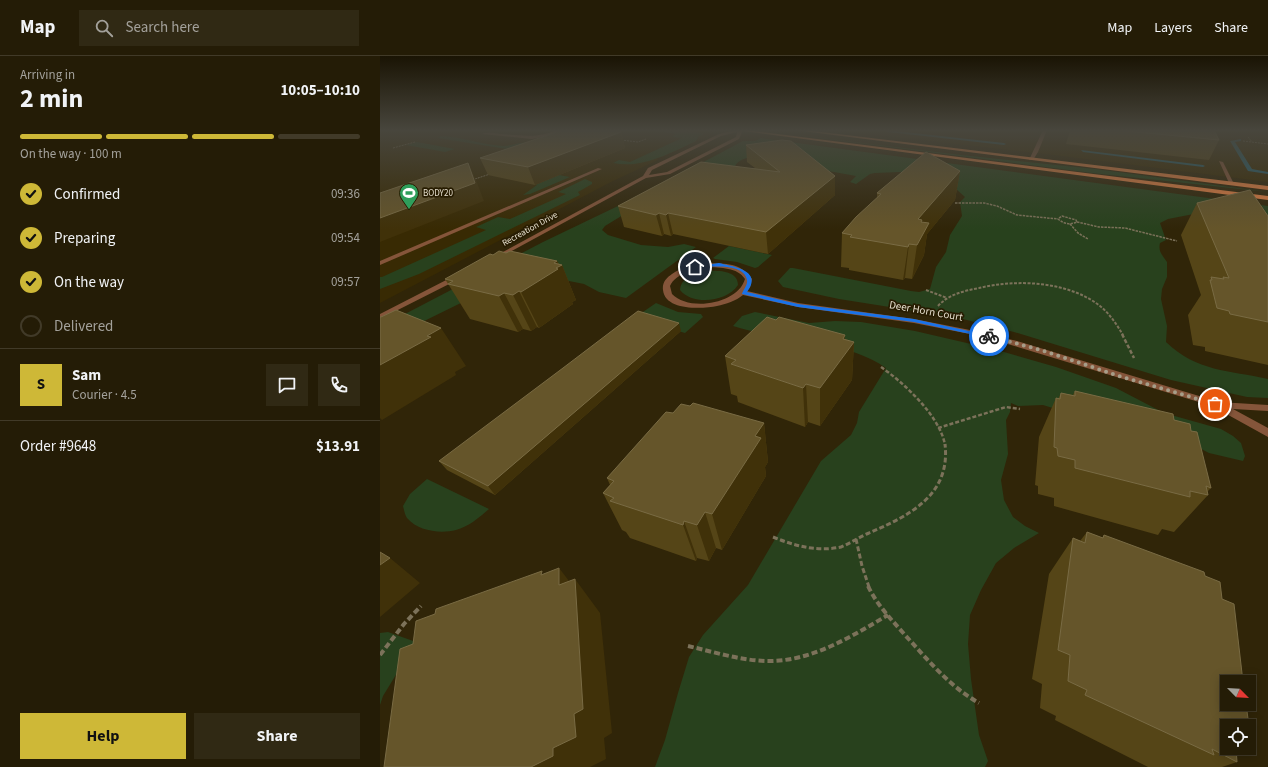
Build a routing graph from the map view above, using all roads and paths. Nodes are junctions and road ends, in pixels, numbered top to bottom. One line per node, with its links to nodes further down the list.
1 (662, 163): 8 (street, Recreation Drive)
2 (688, 163): 8 (street, Recreation Drive)
3 (997, 163): 12 (main road)
4 (1067, 163): 10 (main road)
5 (1222, 163): 10 (street)
6 (600, 169): 19 (street)
7 (496, 172): 9 (path)
8 (645, 177): 20 (street, Recreation Drive)
9 (468, 182)
10 (1232, 183): 11 (main road)
11 (1268, 188)
12 (1268, 198)
13 (955, 203): 14 (path)
14 (1058, 219): 15 (path); 16 (path)
15 (1077, 222): 16 (path); 18 (path)
16 (1069, 224): 17 (path)
17 (1088, 239)
18 (1177, 241)
19 (380, 263)
20 (486, 263)
21 (465, 274): 26 (street)
22 (926, 290): 24 (path)
23 (744, 293): 23 (street); 29 (street, Deer Horn Court)
24 (946, 298): 25 (path); 27 (path)
25 (935, 310)
26 (380, 317)
27 (1135, 362)
28 (881, 367): 32 (path)
29 (1215, 404): 30 (street, Deer Horn Court); 33 (street, Deer Horn Court)
30 (1268, 408)
31 (1020, 409): 32 (path)
32 (938, 428): 35 (path)
33 (1268, 433)
34 (773, 537): 35 (path)
35 (856, 539): 37 (path)
36 (421, 606): 39 (path)
37 (888, 616): 38 (path); 40 (path)
38 (688, 646)
39 (380, 655)
40 (979, 703)

